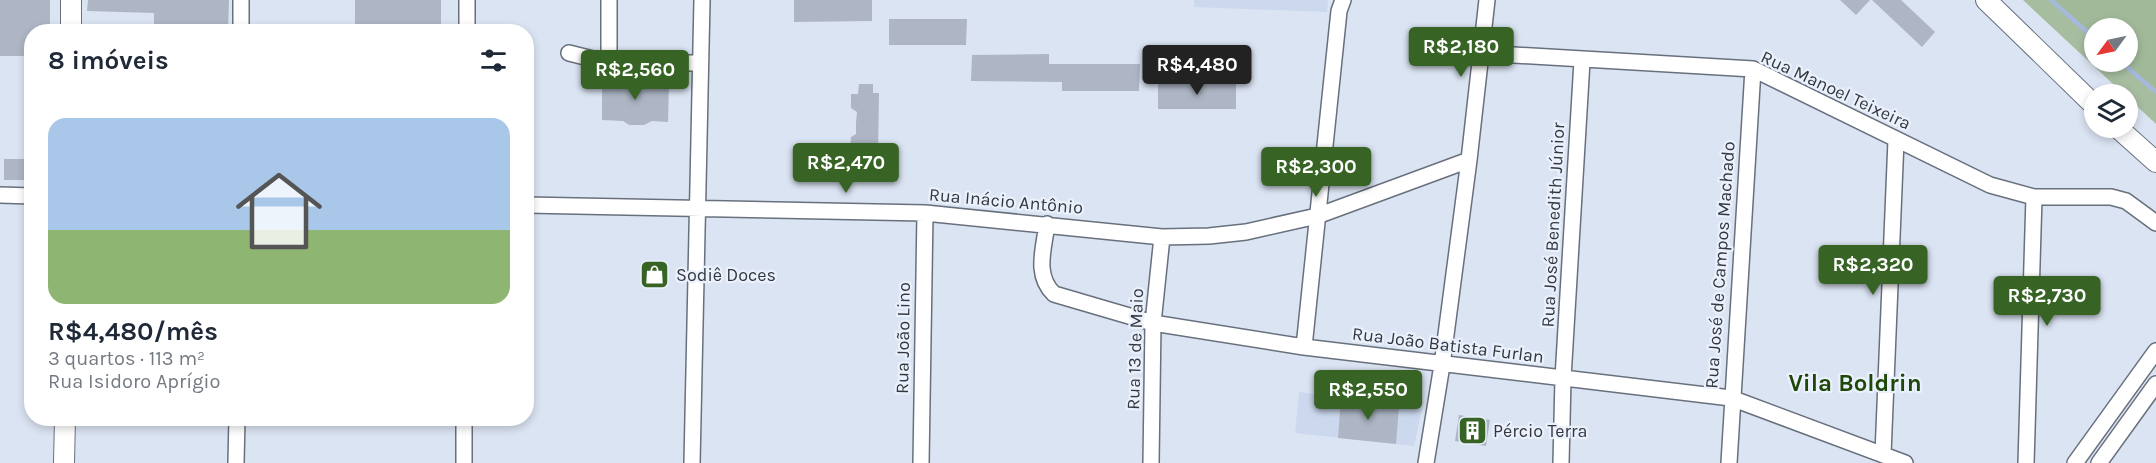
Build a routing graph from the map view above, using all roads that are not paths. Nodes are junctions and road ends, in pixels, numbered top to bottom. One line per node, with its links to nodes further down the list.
1 (71, 0): 9 (main road)
2 (241, 0): 10 (street)
3 (467, 0): 11 (street)
4 (609, 0): 15 (street)
5 (702, 0): 16 (street)
6 (1343, 0): 30 (street)
7 (1486, 0): 13 (street)
8 (1986, 0): 18 (main road)
9 (70, 24)
10 (241, 24)
11 (467, 24)
12 (569, 53): 15 (street)
13 (1481, 53): 14 (street, Rua Manoel Teixeira); 22 (street)
14 (1582, 61): 17 (street, Rua Manoel Teixeira); 38 (street, Rua José Benedith Júnior)
15 (609, 63): 16 (street)
16 (699, 63): 28 (street)
17 (1753, 69): 20 (street, Rua Manoel Teixeira); 40 (street, Rua José de Campos Machado)
18 (2084, 95)
19 (2129, 138): 21 (main road)
20 (1896, 140): 26 (street, Rua Manoel Teixeira); 44 (street)
21 (2150, 158): 23 (main road)
22 (1469, 160): 30 (street, Rua Inácio Antônio); 37 (street)
23 (2156, 171)
24 (0, 195): 25 (street)
25 (24, 196)
26 (2034, 197): 31 (street, Rua Manoel Teixeira); 45 (street)
27 (534, 205): 28 (street, Rua Inácio Antônio)
28 (696, 207): 29 (street, Rua Inácio Antônio); 49 (street)
29 (924, 213): 32 (street, Rua Inácio Antônio); 50 (street, Rua João Lino)
30 (1317, 216): 33 (street, Rua Inácio Antônio); 35 (street)
31 (2156, 223)
32 (1047, 224): 33 (street, Rua Inácio Antônio); 34 (street, Rua João Batista Furlan)
33 (1162, 237): 34 (street, Rua 13 de Maio)
34 (1153, 323): 35 (street, Rua João Batista Furlan); 51 (street, Rua 13 de Maio)
35 (1304, 347): 37 (street, Rua João Batista Furlan)
36 (2156, 351): 56 (street)
37 (1442, 365): 38 (street, Rua João Batista Furlan); 52 (street)
38 (1563, 378): 40 (street, Rua João Batista Furlan); 53 (street, Rua José Benedith Júnior)
39 (2156, 384): 57 (street)
40 (1731, 398): 44 (street, Rua João Batista Furlan); 54 (street, Rua José de Campos Machado)
41 (65, 426): 46 (main road)
42 (237, 426): 47 (street)
43 (464, 426): 48 (street)
44 (1883, 454): 55 (street, Rua João Batista Furlan)
45 (2028, 461)
46 (64, 463)
47 (236, 463)
48 (464, 463)
49 (692, 463)
50 (921, 463)
51 (1152, 463)
52 (1426, 463)
53 (1562, 463)
54 (1729, 463)
55 (1905, 463)
56 (2075, 463)
57 (2099, 463)

